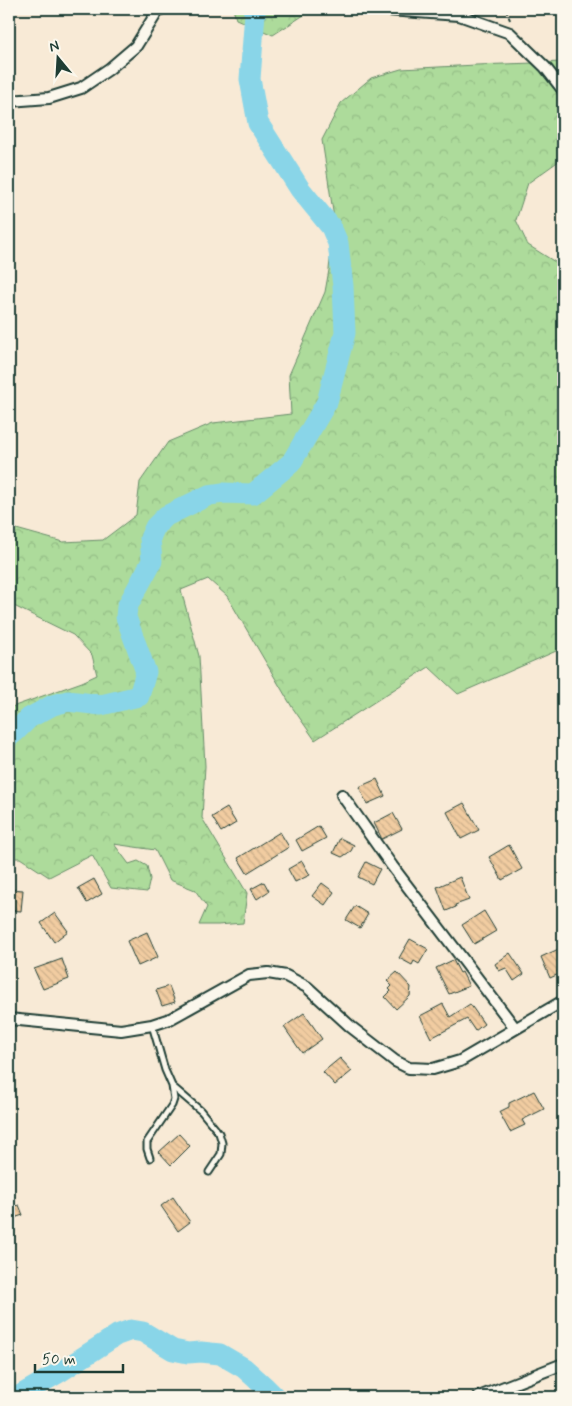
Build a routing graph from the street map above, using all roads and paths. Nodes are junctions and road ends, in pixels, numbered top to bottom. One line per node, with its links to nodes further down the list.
1 (159, 9): 4 (street)
2 (374, 9): 3 (street)
3 (563, 90)
4 (9, 101)
5 (342, 795): 9 (street)
6 (563, 1001): 9 (street)
7 (9, 1018): 8 (street)
8 (152, 1025): 9 (street); 10 (lane)
9 (515, 1028)
10 (172, 1086): 11 (lane); 12 (lane)
11 (150, 1158)
12 (210, 1172)
13 (563, 1364): 14 (street)
14 (479, 1397)

